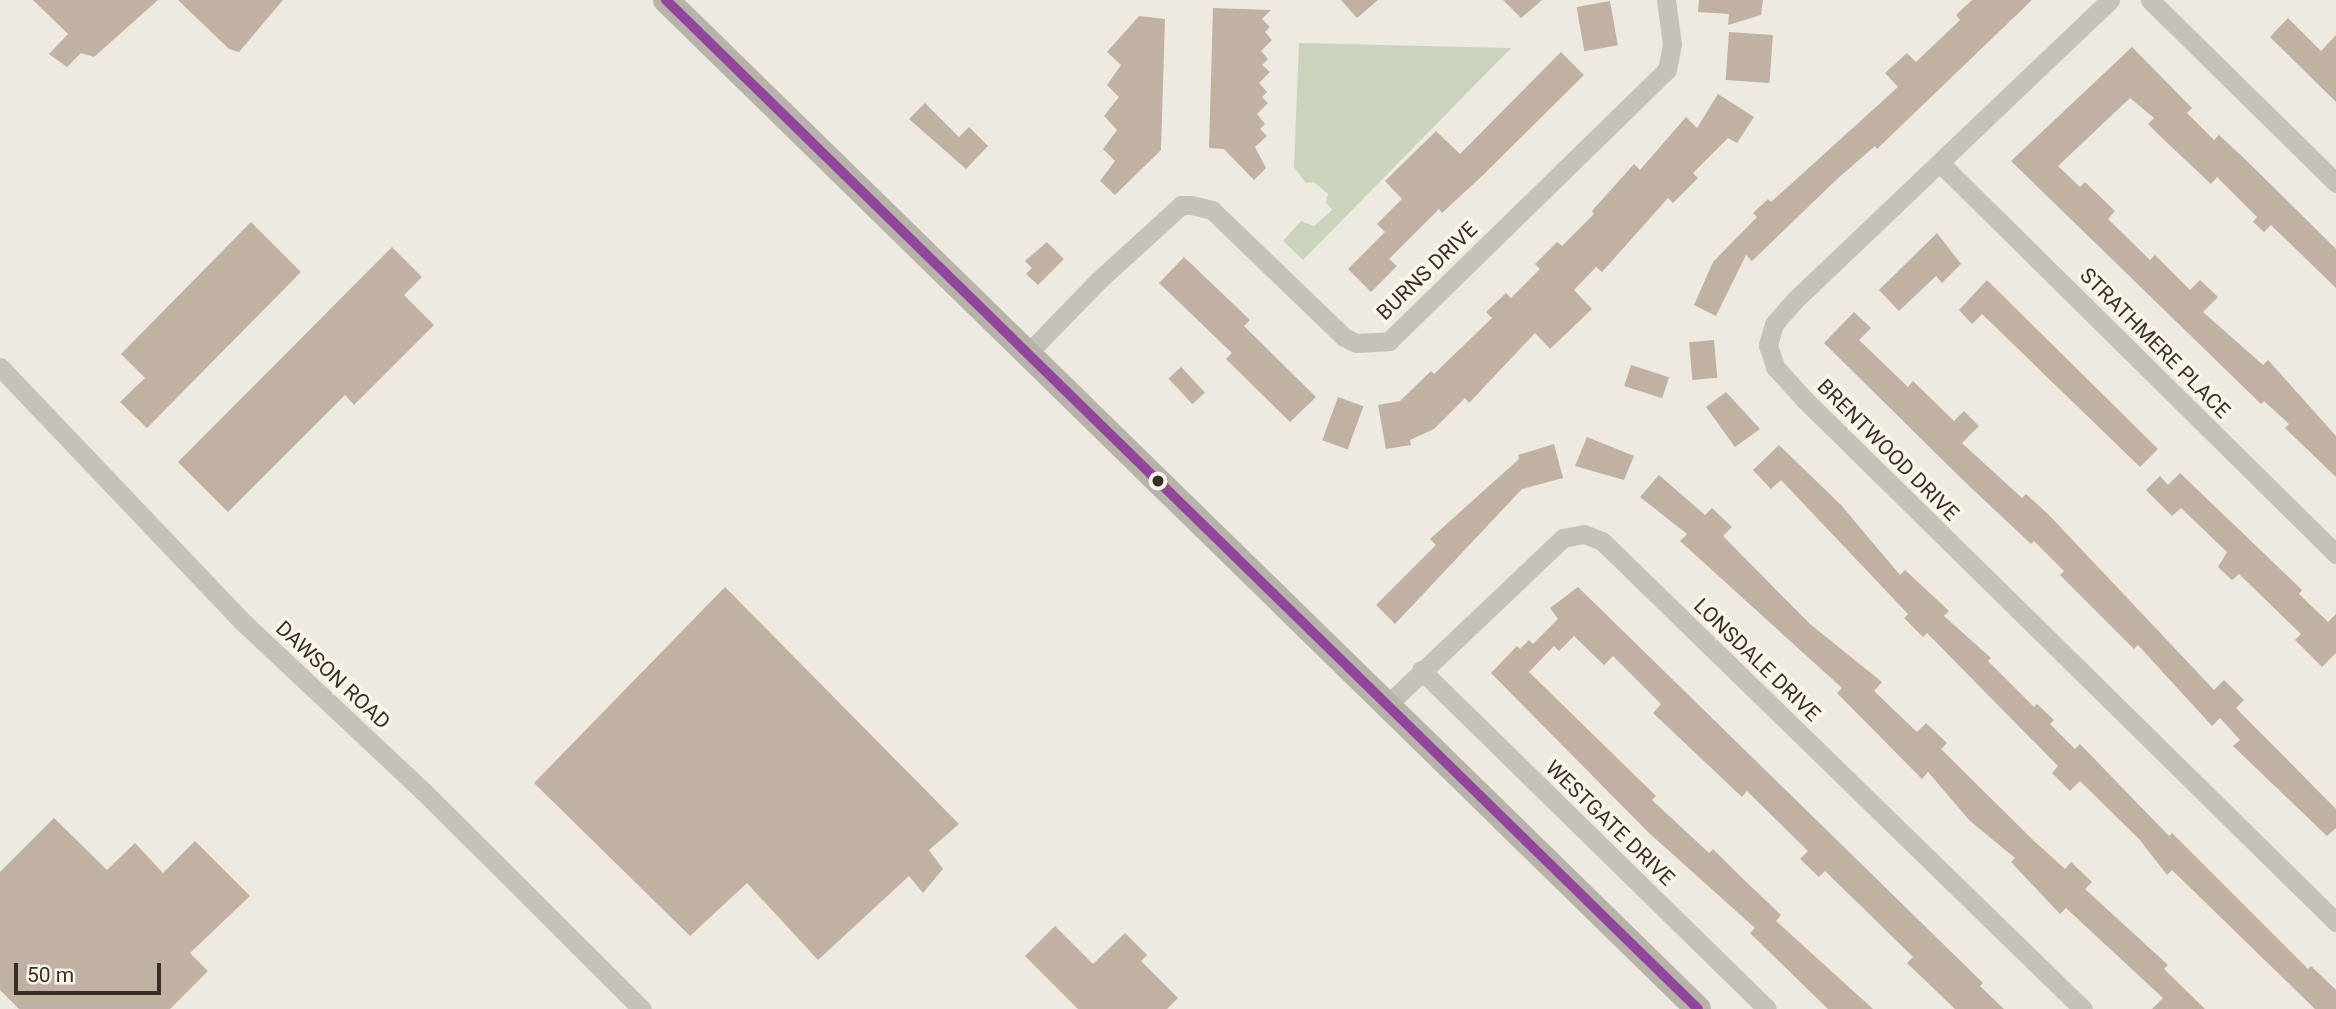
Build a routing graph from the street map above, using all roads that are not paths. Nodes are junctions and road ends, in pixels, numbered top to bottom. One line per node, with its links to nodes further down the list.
1 (666, 0): 7 (main road)
2 (1666, 0): 7 (street, BURNS DRIVE)
3 (2110, 0): 5 (street, BRENTWOOD DRIVE)
4 (2150, 0): 6 (street)
5 (1942, 165): 9 (street, STRATHMERE PLACE); 12 (street, BRENTWOOD DRIVE)
6 (2336, 183)
7 (1027, 354): 11 (main road)
8 (0, 367): 13 (street, DAWSON ROAD)
9 (2336, 554)
10 (1421, 670): 11 (street, LONSDALE DRIVE); 15 (street, WESTGATE DRIVE); 16 (street, LONSDALE DRIVE)
11 (1387, 705): 14 (main road)
12 (2336, 922)
13 (642, 1009)
14 (1698, 1009)
15 (1767, 1009)
16 (2083, 1009)

